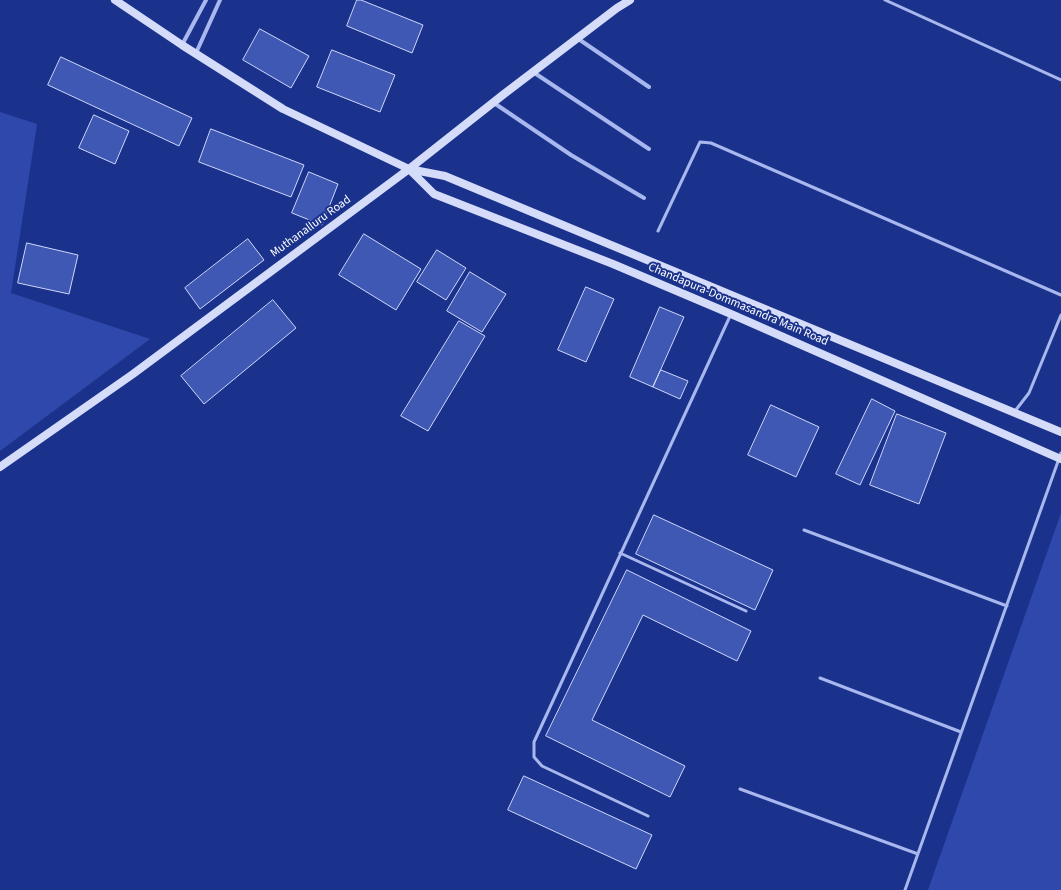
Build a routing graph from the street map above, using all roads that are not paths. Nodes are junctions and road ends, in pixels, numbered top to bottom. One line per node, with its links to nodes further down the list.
1 (115, 0): 7 (main road, Chandapura-Dommasandra Main Road)
2 (206, 0): 7 (street)
3 (220, 0): 8 (street)
4 (630, 0): 6 (main road, Muthanalluru Road)
5 (885, 0): 10 (lane)
6 (577, 38): 9 (main road, Muthanalluru Road); 11 (street)
7 (182, 45): 8 (main road, Chandapura-Dommasandra Main Road)
8 (196, 53): 14 (main road, Chandapura-Dommasandra Main Road)
9 (532, 72): 12 (main road, Muthanalluru Road); 13 (street)
10 (1061, 80)
11 (649, 87)
12 (493, 103): 14 (main road, Muthanalluru Road); 15 (street)
13 (649, 149)
14 (409, 169): 18 (main road, Chandapura-Dommasandra Main Road); 20 (main road, Chandapura-Dommasandra Main Road); 23 (main road, Muthanalluru Road)
15 (644, 198)
16 (658, 231): 17 (lane)
17 (1061, 295)
18 (731, 314): 22 (main road, Chandapura-Dommasandra Main Road); 25 (lane)
19 (1061, 315): 20 (lane)
20 (1014, 412): 21 (main road, Chandapura-Dommasandra Main Road)
21 (1061, 432)
22 (1060, 457): 26 (lane)
23 (0, 467)
24 (804, 530): 26 (lane)
25 (620, 553): 27 (lane); 31 (lane)
26 (1007, 606): 29 (lane)
27 (746, 611)
28 (820, 678): 29 (lane)
29 (961, 732): 32 (lane)
30 (740, 789): 32 (lane)
31 (648, 816)
32 (918, 854): 33 (lane)
33 (905, 890)

